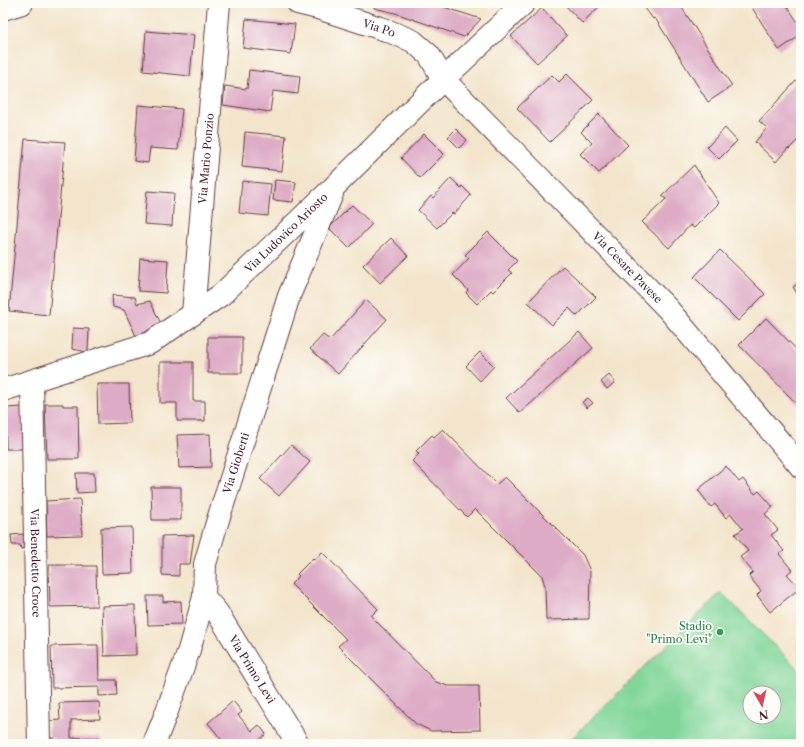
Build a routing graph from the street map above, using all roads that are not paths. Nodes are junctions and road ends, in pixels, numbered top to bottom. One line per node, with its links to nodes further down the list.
1 (22, 3): 5 (street)
2 (219, 3): 8 (street, Via Mario Ponzio)
3 (298, 3): 6 (street, Via Po)
4 (524, 3): 6 (street, Via Ludovico Ariosto)
5 (3, 9)
6 (443, 79): 7 (street, Via Ludovico Ariosto); 11 (street, Via Cesare Pavese)
7 (335, 186): 8 (street, Via Ludovico Ariosto); 12 (street, Via Gioberti)
8 (193, 314): 9 (street, Via Ludovico Ariosto)
9 (32, 381): 10 (street, Via Ludovico Ariosto); 13 (street, Via Benedetto Croce)
10 (3, 390)
11 (801, 467)
12 (204, 597): 14 (street, Via Gioberti); 15 (street, Via Primo Levi)
13 (38, 744)
14 (154, 744)
15 (298, 744)

